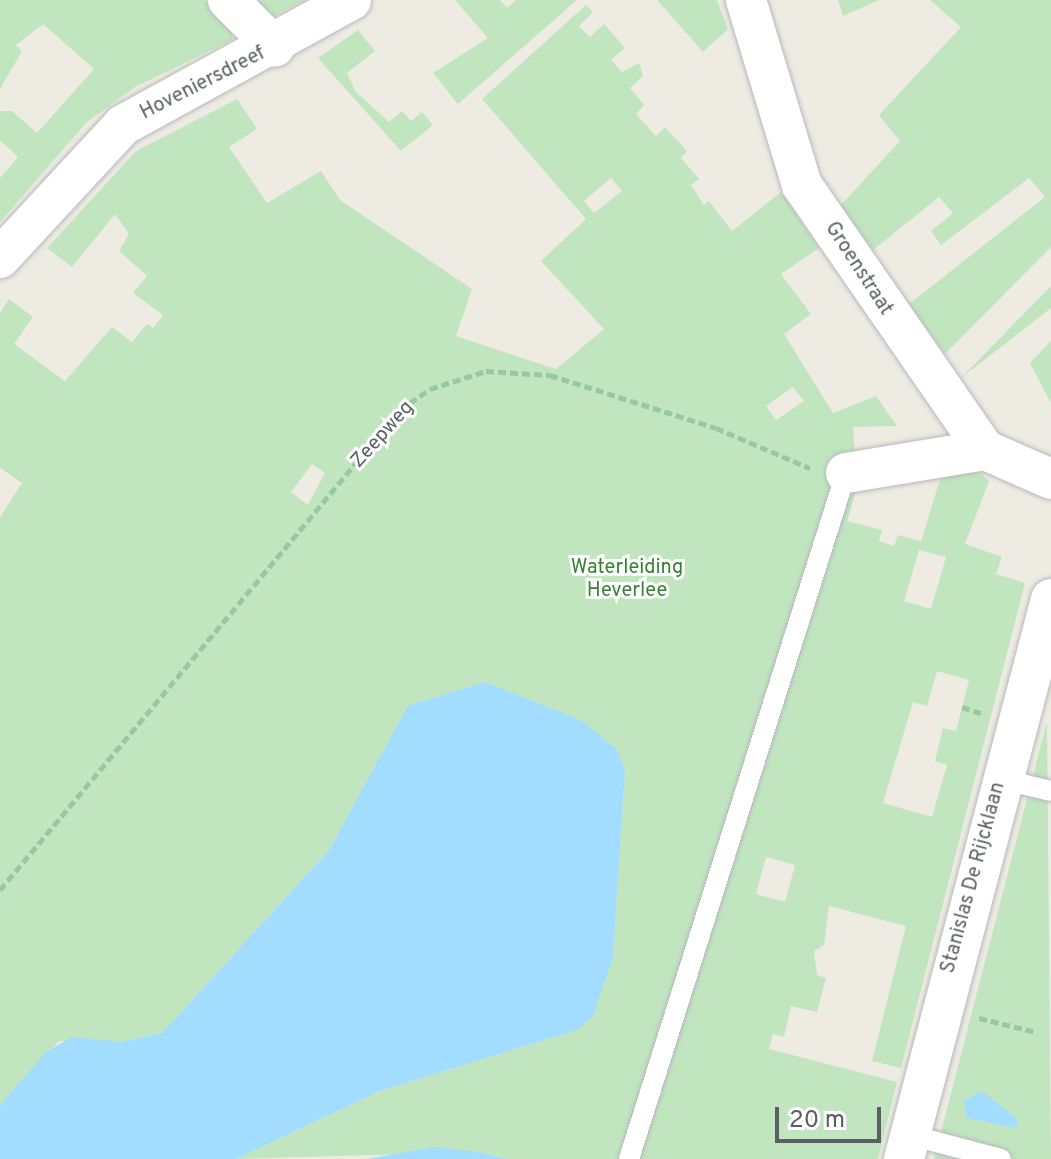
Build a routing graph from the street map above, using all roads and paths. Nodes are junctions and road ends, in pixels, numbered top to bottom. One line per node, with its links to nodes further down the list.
1 (228, 0): 4 (street, Hoveniersdreef)
2 (351, 0): 4 (street, Hoveniersdreef)
3 (746, 0): 6 (street, Groenstraat)
4 (275, 47): 5 (street, Hoveniersdreef)
5 (0, 258)
6 (985, 450): 7 (street); 8 (street)
7 (846, 473): 12 (path, Zeepweg); 16 (lane)
8 (1051, 479)
9 (1051, 599): 10 (street, Stanislas De Rijcklaan)
10 (1001, 779): 11 (lane); 13 (street, Stanislas De Rijcklaan)
11 (1051, 791)
12 (0, 890)
13 (940, 1009): 14 (path); 15 (street, Stanislas De Rijcklaan)
14 (1036, 1032)
15 (907, 1147): 17 (lane)
16 (629, 1159)
17 (1001, 1159)

